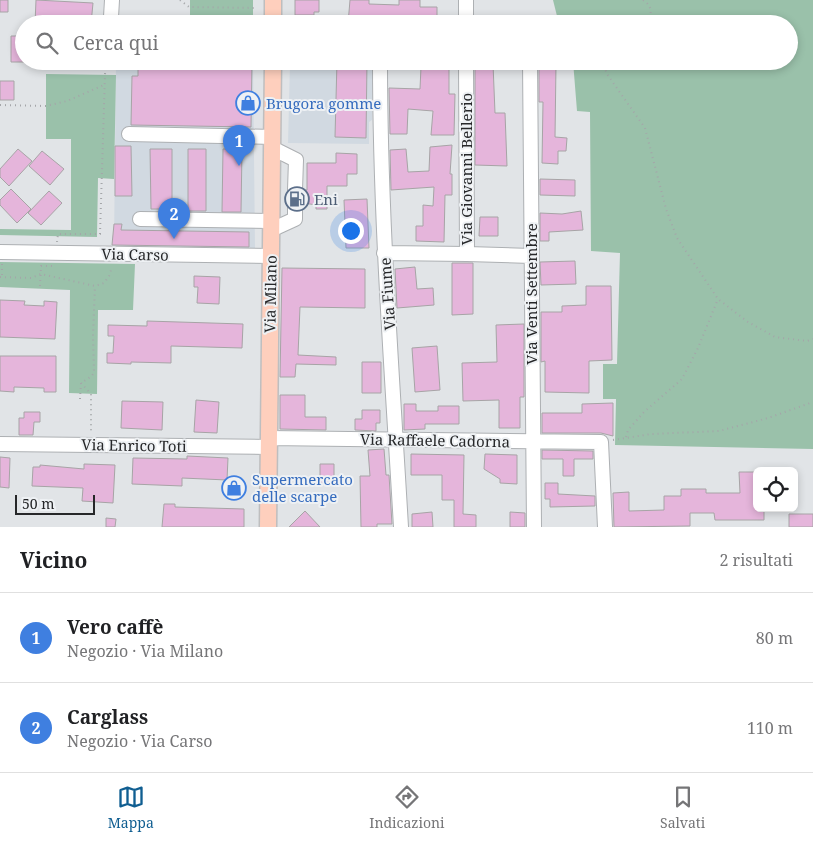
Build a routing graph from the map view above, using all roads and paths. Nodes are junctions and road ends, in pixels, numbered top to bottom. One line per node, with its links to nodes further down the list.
1 (112, 0): 7 (street)
2 (180, 0): 6 (path)
3 (273, 0): 8 (main road)
4 (466, 0): 9 (street)
5 (643, 0): 10 (path)
6 (256, 8)
7 (111, 15)
8 (273, 15)
9 (466, 15)
10 (651, 15)
11 (106, 70): 17 (path)
12 (273, 70): 20 (main road, Via Milano)
13 (380, 70): 26 (street, Via Fiume)
14 (466, 70): 27 (street, Via Giovanni Bellerio)
15 (530, 70): 29 (street, Via Venti Settembre)
16 (605, 70): 34 (path)
17 (105, 85): 18 (path); 24 (path)
18 (0, 106)
19 (129, 134): 20 (street)
20 (272, 142): 22 (main road, Via Milano); 22 (street)
21 (140, 219): 22 (street)
22 (271, 226): 28 (main road, Via Milano)
23 (0, 252): 24 (street, Via Carso)
24 (57, 252): 25 (street, Via Carso); 30 (path)
25 (113, 253): 28 (street, Via Carso); 33 (path)
26 (384, 253): 27 (street, Via Giovanni Bellerio); 40 (street, Via Fiume)
27 (467, 254): 29 (street)
28 (271, 256): 42 (main road, Via Milano)
29 (531, 256): 41 (street, Via Venti Settembre)
30 (41, 274): 31 (path); 32 (path); 33 (path)
31 (0, 277)
32 (40, 286)
33 (95, 286): 36 (path)
34 (718, 299): 35 (path); 39 (path)
35 (813, 339)
36 (81, 383): 37 (path); 45 (path)
37 (80, 399)
38 (813, 402): 39 (path)
39 (625, 438): 43 (path)
40 (396, 439): 41 (street, Via Raffaele Cadorna); 42 (street, Via Raffaele Cadorna); 47 (street, Via Fiume)
41 (532, 441): 43 (street, Via Raffaele Cadorna); 48 (street, Via Venti Settembre)
42 (268, 442): 45 (street, Via Enrico Toti); 46 (main road, Via Milano)
43 (601, 442): 49 (street)
44 (0, 444): 45 (street, Via Enrico Toti)
45 (91, 445)
46 (268, 527)
47 (401, 527)
48 (534, 527)
49 (606, 527)

